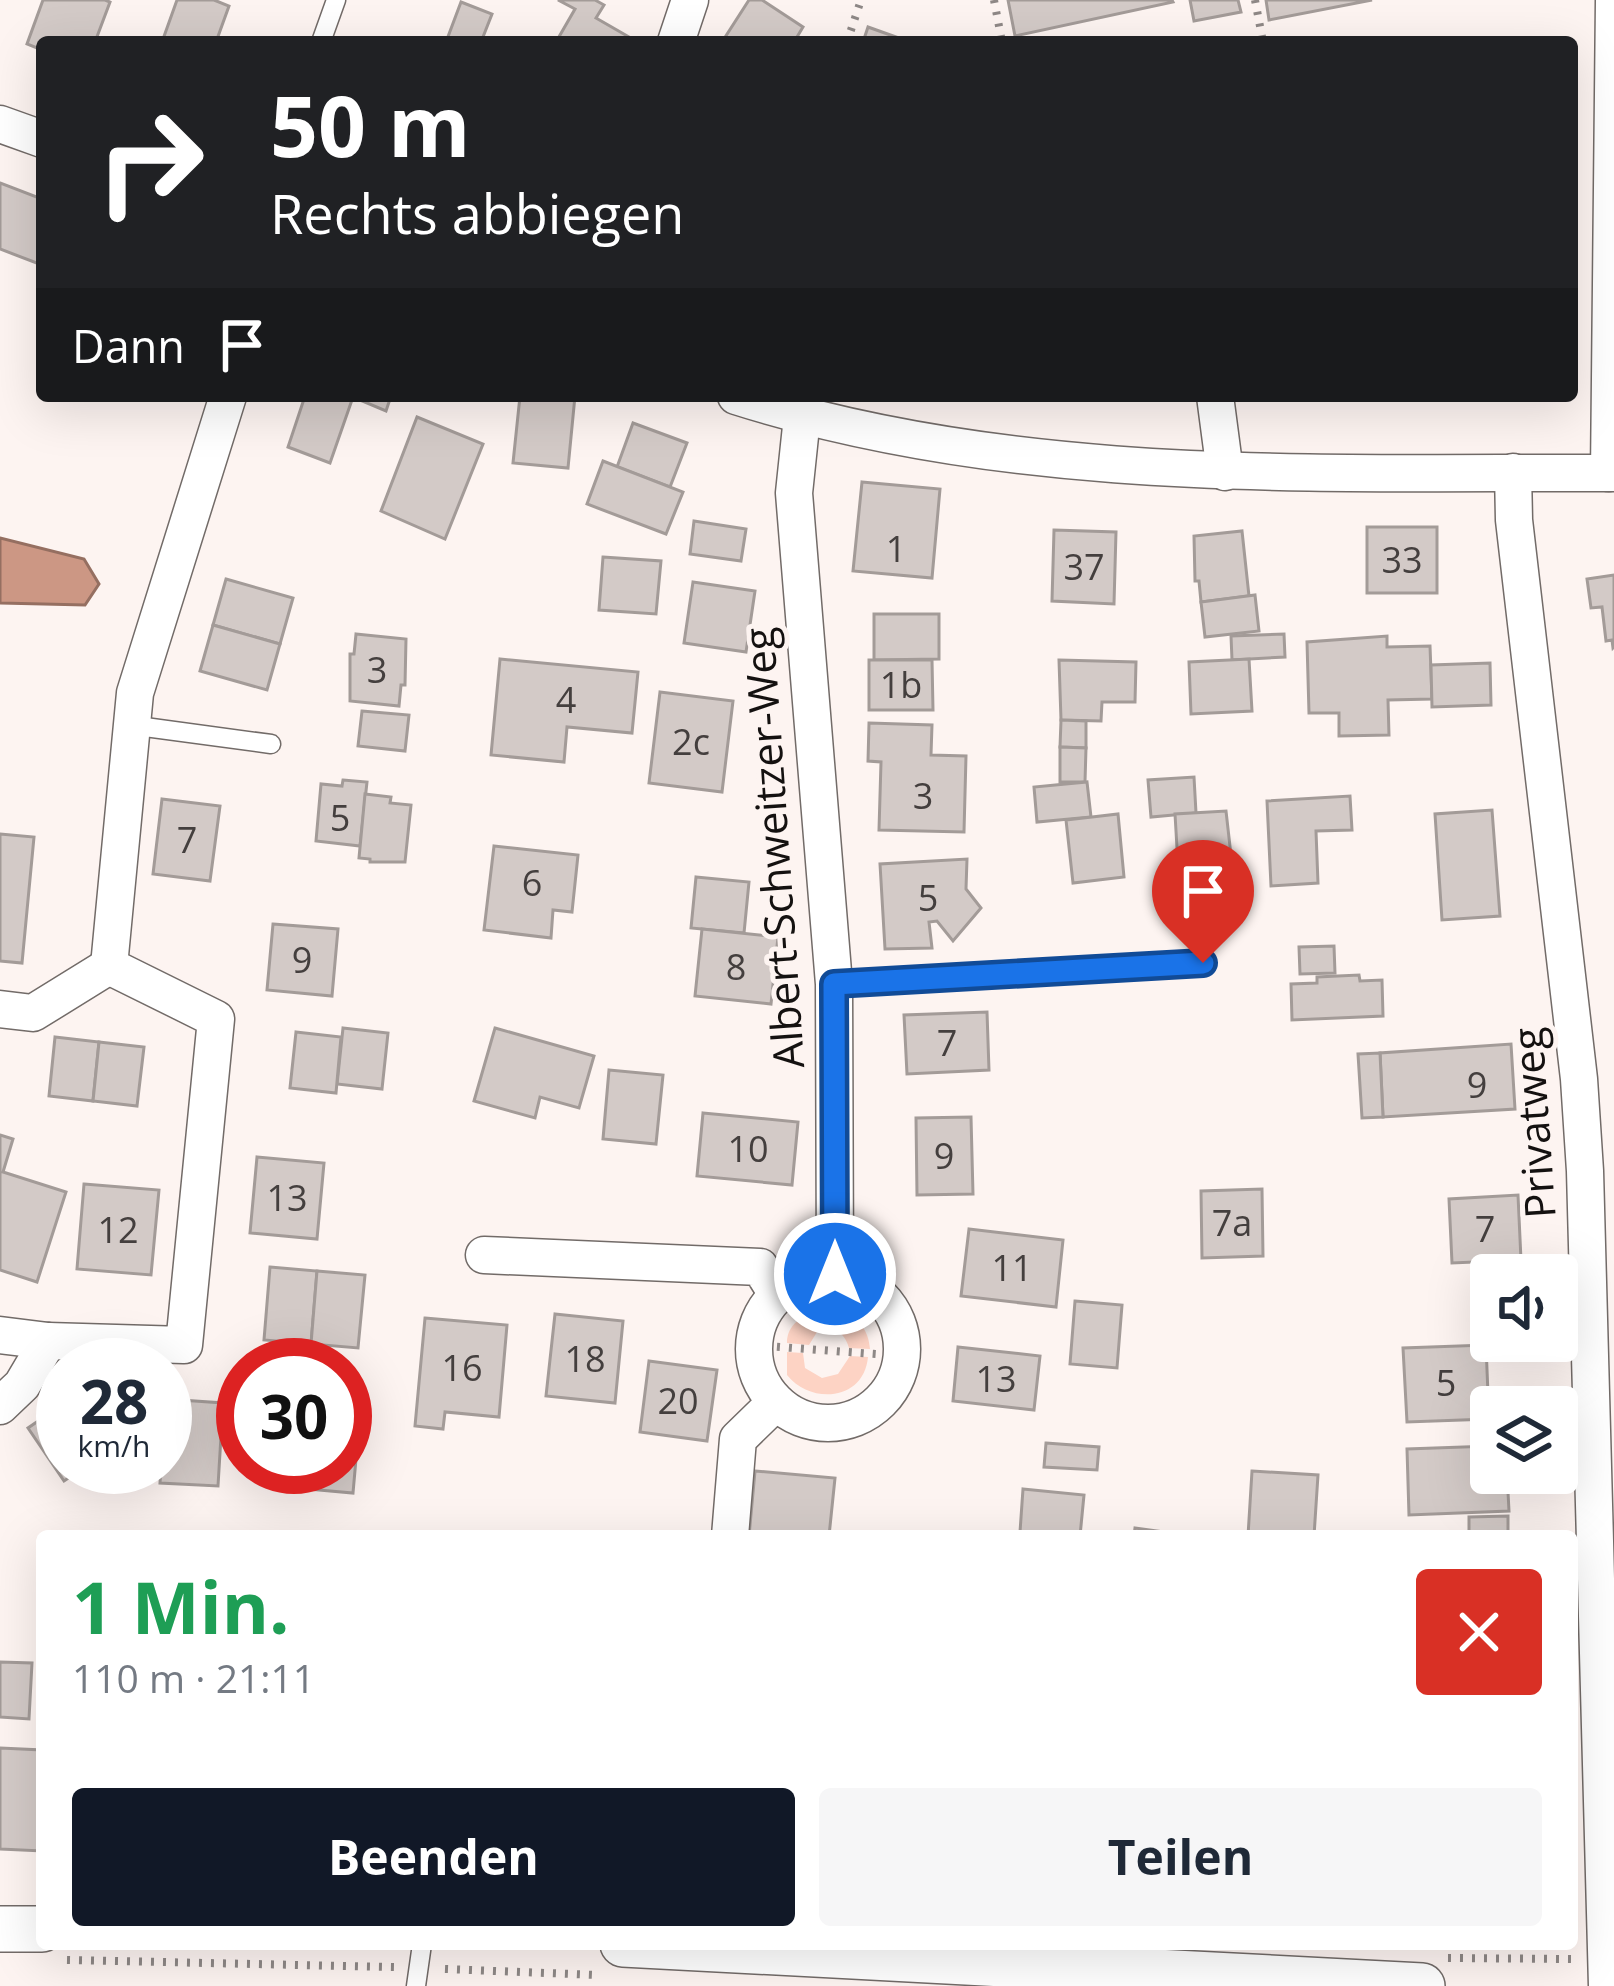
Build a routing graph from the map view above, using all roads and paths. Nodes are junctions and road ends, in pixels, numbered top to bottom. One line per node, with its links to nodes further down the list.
1 (337, 0): 7 (lane)
2 (690, 0): 8 (street)
3 (861, 0): 9 (path)
4 (994, 0): 10 (path)
5 (1255, 0): 11 (path)
6 (1613, 0): 20 (street)
7 (323, 36)
8 (678, 36)
9 (849, 36)
10 (1001, 36)
11 (1262, 36)
12 (0, 124): 13 (street)
13 (36, 137)
14 (226, 402): 21 (street)
15 (755, 402): 17 (street)
16 (1216, 402): 18 (street)
17 (802, 417): 18 (street); 25 (street, Albert-Schweitzer-Weg)
18 (1225, 472): 19 (street)
19 (1513, 472): 20 (street); 46 (street, Privatweg)
20 (1612, 473)
21 (130, 725): 22 (lane); 24 (street)
22 (271, 743)
23 (1203, 963): 25 (lane)
24 (109, 966): 26 (street); 31 (street)
25 (834, 984): 28 (street, Albert-Schweitzer-Weg)
26 (0, 1009)
27 (484, 1256): 29 (street)
28 (835, 1274): 29 (street); 34 (street)
29 (777, 1294): 33 (street)
30 (0, 1335): 32 (street)
31 (185, 1338)
32 (36, 1340)
33 (753, 1345): 34 (path); 36 (street)
34 (902, 1356): 36 (street)
35 (36, 1360): 37 (street)
36 (776, 1402): 38 (street)
37 (0, 1406)
38 (730, 1530)
39 (0, 1928): 40 (street)
40 (36, 1929)
41 (421, 1950): 44 (lane)
42 (684, 1950): 43 (street)
43 (1052, 1975): 45 (street)
44 (416, 1986)
45 (1423, 1986)
46 (1607, 1986)

